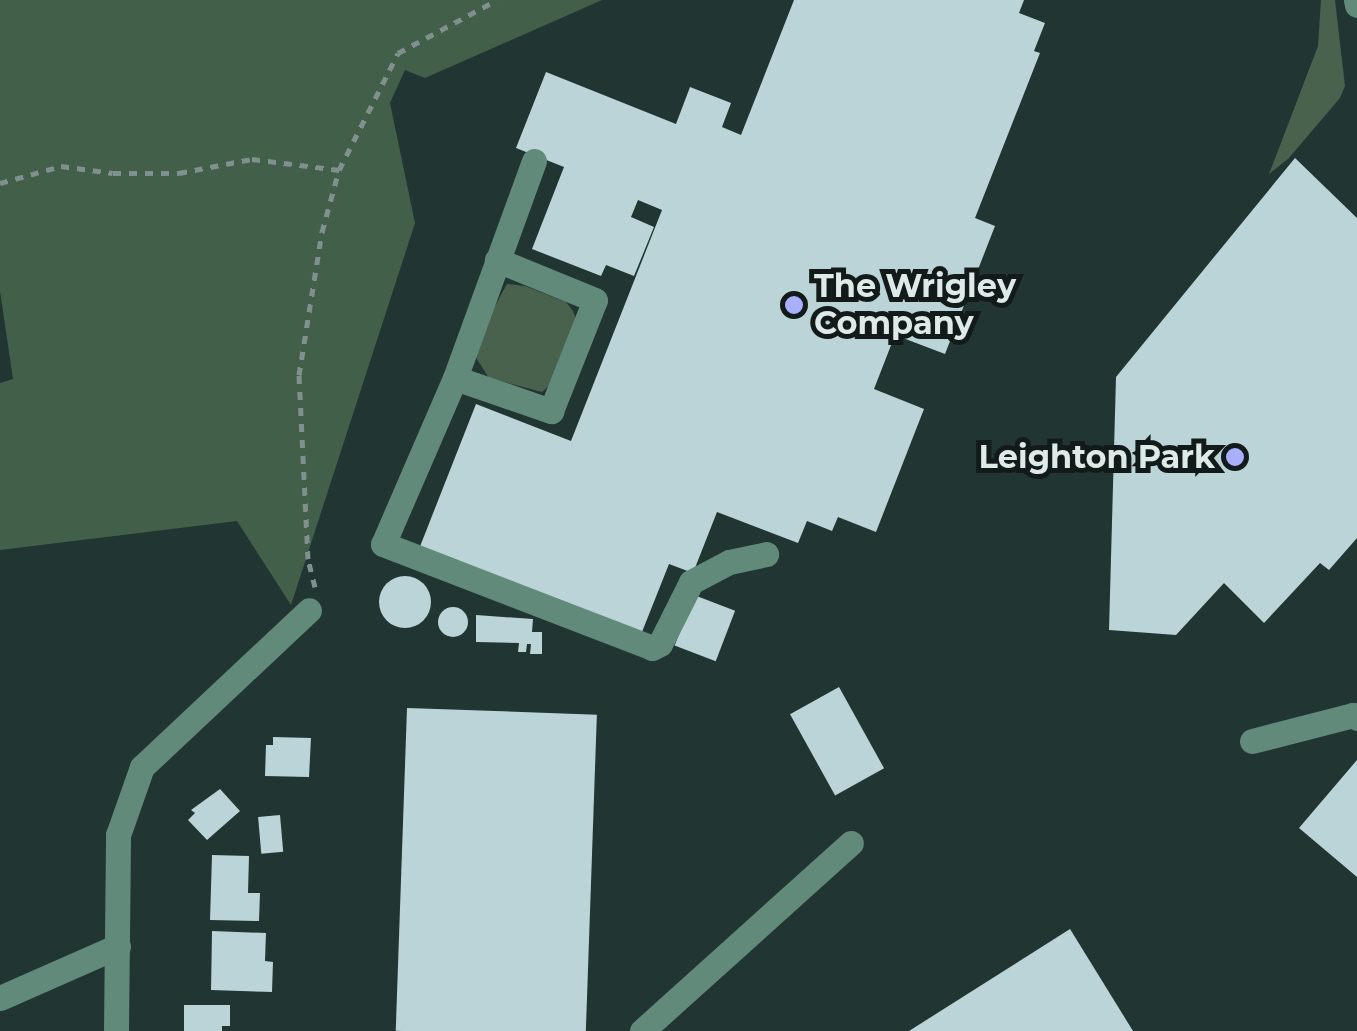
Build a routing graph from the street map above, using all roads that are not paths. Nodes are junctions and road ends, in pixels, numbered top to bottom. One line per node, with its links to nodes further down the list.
1 (534, 162): 2 (street)
2 (497, 260): 3 (street); 3 (street)
3 (454, 378): 4 (street)
4 (766, 554)
5 (317, 602): 9 (street)
6 (1357, 718): 7 (street)
7 (1252, 741)
8 (850, 843): 12 (street)
9 (118, 946): 10 (street); 11 (street)
10 (0, 998)
11 (116, 1031)
12 (642, 1031)

